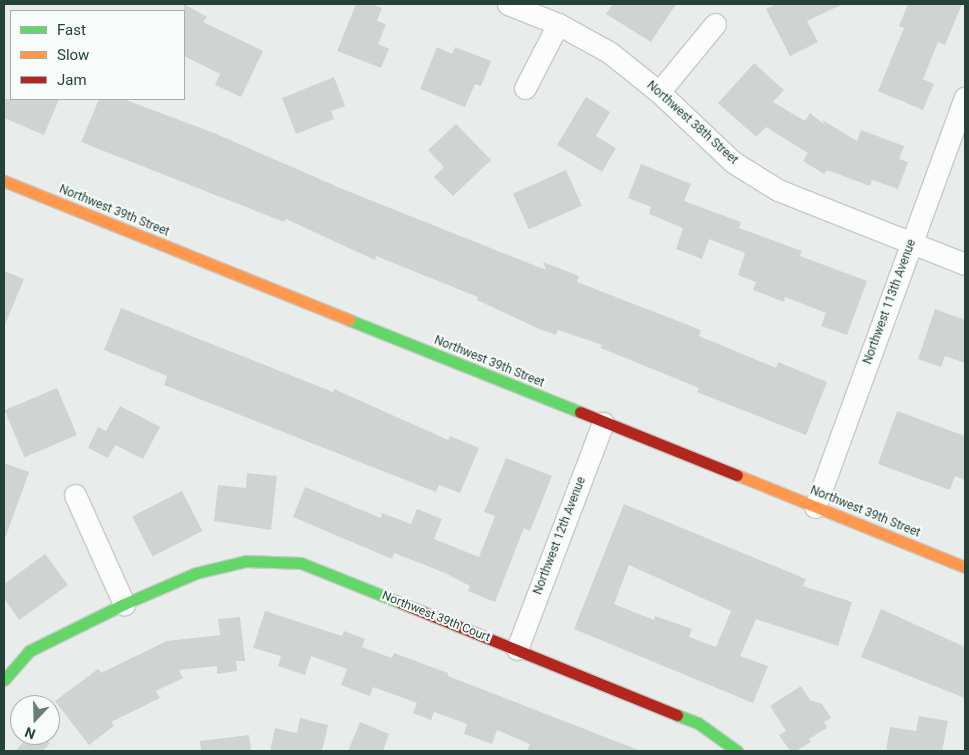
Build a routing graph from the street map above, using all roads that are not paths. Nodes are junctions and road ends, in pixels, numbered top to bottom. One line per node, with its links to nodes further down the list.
1 (508, 4): 2 (street, Northwest 38th Street)
2 (558, 24): 4 (street); 5 (street, Northwest 38th Street)
3 (715, 24): 5 (street)
4 (526, 88)
5 (659, 92): 8 (street, Northwest 38th Street)
6 (965, 98): 8 (street, Northwest 113th Avenue)
7 (4, 181): 10 (street, Northwest 39th Street)
8 (912, 242): 9 (street, Northwest 38th Street); 12 (street, Northwest 113th Avenue)
9 (965, 264)
10 (603, 423): 12 (street, Northwest 39th Street); 15 (street, Northwest 12th Avenue)
11 (75, 495): 14 (street)
12 (814, 507): 13 (street, Northwest 39th Street)
13 (965, 567)
14 (124, 604): 15 (street, Northwest 39th Court); 16 (street, Northwest 39th Court)
15 (517, 649): 17 (street, Northwest 39th Court)
16 (4, 680)
17 (737, 751)

